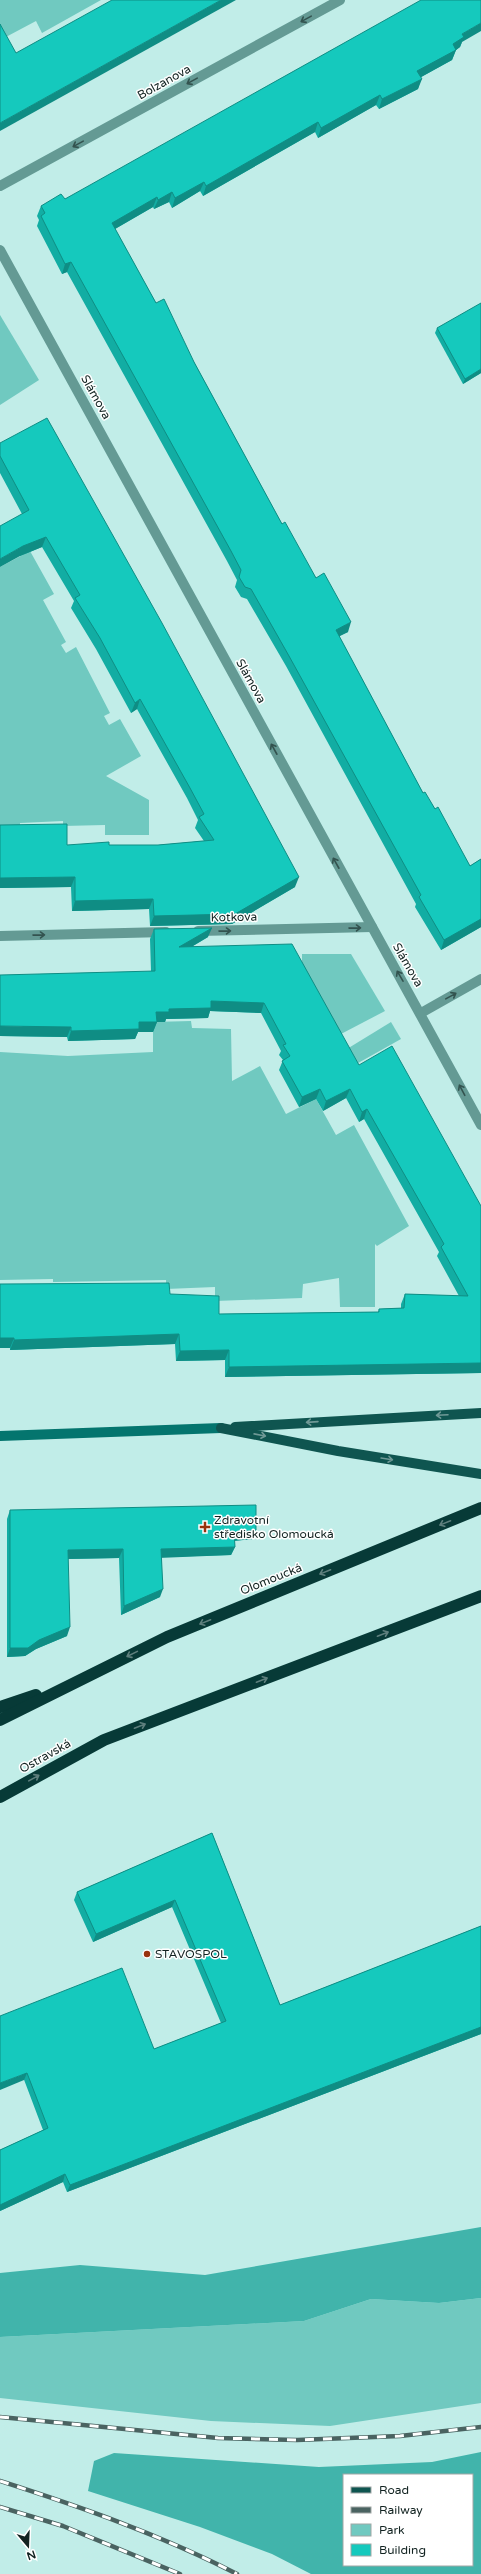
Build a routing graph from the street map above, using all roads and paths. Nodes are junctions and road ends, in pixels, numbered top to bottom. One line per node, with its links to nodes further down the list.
1 (340, 0): 2 (street, Bolzanova, one-way to 2)
2 (0, 186)
3 (0, 250): 4 (street, Slámova, one-way to 3)
4 (372, 927): 5 (street, Kotkova, one-way to 4); 9 (street, Slámova, one-way to 4)
5 (190, 931)
6 (174, 932): 7 (street, one-way to 6)
7 (0, 936)
8 (481, 979): 9 (street, one-way to 8)
9 (421, 1013): 10 (street, Slámova, one-way to 9)
10 (481, 1125)
11 (481, 1413): 12 (main road, one-way to 12)
12 (221, 1428): 13 (main road); 14 (main road, one-way to 14)
13 (0, 1436)
14 (481, 1474)
15 (481, 1508): 17 (highway, Olomoucká, one-way to 17)
16 (481, 1596): 20 (highway, Ostravská, one-way to 16)
17 (75, 1682): 18 (highway); 19 (highway)
18 (0, 1707)
19 (0, 1720)
20 (0, 1797)

